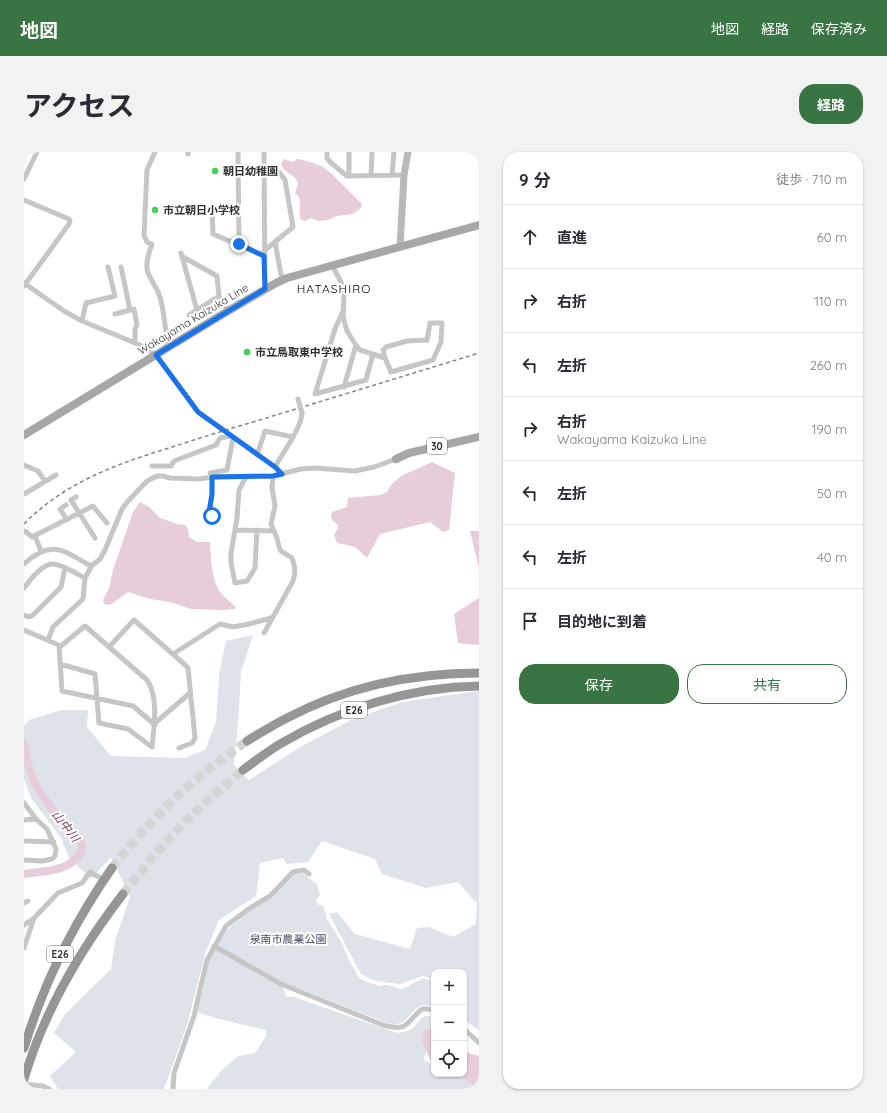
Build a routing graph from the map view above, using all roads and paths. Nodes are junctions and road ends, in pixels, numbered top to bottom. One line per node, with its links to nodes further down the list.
1 (37, 152): 16 (street)
2 (155, 152): 39 (street)
3 (238, 152): 10 (street)
4 (264, 152): 11 (street)
5 (327, 152): 14 (street)
6 (349, 152): 14 (street)
7 (372, 152): 15 (street)
8 (394, 152): 12 (street)
9 (408, 152): 13 (street)
10 (238, 170): 11 (street); 21 (street)
11 (264, 171): 20 (street); 23 (street)
12 (392, 175): 13 (street); 15 (street)
13 (404, 175): 22 (street)
14 (349, 176): 15 (street)
15 (371, 176)
16 (24, 179)
17 (24, 200): 28 (street)
18 (212, 210): 21 (street)
19 (479, 225): 22 (main road, Wakayama Kaizuka Line)
20 (275, 242): 23 (street); 27 (street)
21 (239, 244): 23 (street)
22 (400, 247): 24 (main road, Wakayama Kaizuka Line)
23 (264, 254): 29 (street)
24 (332, 265): 27 (main road, Wakayama Kaizuka Line); 33 (street)
25 (108, 267): 37 (street)
26 (120, 267): 31 (street)
27 (282, 280): 29 (main road, Wakayama Kaizuka Line)
28 (25, 285): 37 (street)
29 (265, 289): 34 (main road, Wakayama Kaizuka Line)
30 (219, 296): 32 (street); 32 (street); 34 (street)
31 (130, 310): 35 (street); 38 (street)
32 (197, 310): 36 (street)
33 (343, 310): 40 (street); 44 (street)
34 (228, 311): 39 (main road, Wakayama Kaizuka Line)
35 (115, 314)
36 (189, 315)
37 (82, 321): 38 (street)
38 (135, 343): 42 (street)
39 (170, 346): 42 (main road, Wakayama Kaizuka Line)
40 (356, 346): 41 (street); 44 (street)
41 (373, 354): 43 (street); 44 (street)
42 (156, 355): 46 (main road, Wakayama Kaizuka Line); 47 (street)
43 (385, 358): 43 (street)
44 (344, 386)
45 (298, 398): 48 (street, bridge)
46 (24, 435)
47 (232, 437): 50 (street); 53 (street); 57 (street)
48 (292, 437): 50 (street); 54 (street)
49 (479, 437): 51 (main road, 30)
50 (257, 455): 54 (street)
51 (396, 458): 56 (street)
52 (24, 465): 60 (street)
53 (152, 466)
54 (275, 467): 56 (street)
55 (56, 474): 60 (street)
56 (282, 474): 58 (street)
57 (211, 475): 59 (street); 65 (street); 76 (street)
58 (273, 476): 59 (street); 70 (street)
59 (246, 477): 68 (street)
60 (45, 481): 61 (street)
61 (24, 494)
62 (76, 497): 64 (street)
63 (66, 505): 66 (street)
64 (80, 514): 66 (street); 67 (street); 73 (street)
65 (212, 516)
66 (67, 520): 72 (street)
67 (107, 523)
68 (235, 530): 69 (street); 69 (street)
69 (257, 530): 70 (street)
70 (274, 531): 81 (street)
71 (24, 532): 72 (street)
72 (35, 536): 74 (street)
73 (95, 538)
74 (41, 551): 75 (street); 76 (street)
75 (24, 564)
76 (92, 565): 78 (street)
77 (65, 568): 78 (street); 79 (street); 80 (street)
78 (85, 578): 84 (street)
79 (24, 588)
80 (24, 615)
81 (271, 618): 83 (street); 87 (street)
82 (24, 630): 84 (street)
83 (264, 633)
84 (48, 640): 85 (street)
85 (59, 645): 86 (street); 88 (street)
86 (109, 647): 87 (street); 93 (street)
87 (173, 654): 91 (street)
88 (60, 664): 92 (street); 92 (street)
89 (479, 673): 94 (highway, E26)
90 (479, 686): 96 (highway, E26)
91 (190, 693): 93 (street); 95 (street)
92 (97, 699): 93 (street); 93 (street)
93 (155, 724)
94 (247, 741)
95 (179, 748)
96 (243, 770)
97 (24, 803): 98 (street)
98 (36, 819): 99 (street); 101 (street)
99 (24, 820)
100 (24, 841): 101 (street)
101 (54, 842): 102 (street)
102 (24, 860)
103 (112, 868): 114 (highway, E26)
104 (309, 874): 109 (street)
105 (99, 877): 107 (street)
106 (123, 894): 115 (highway, E26)
107 (34, 918): 108 (street); 110 (street)
108 (24, 924)
109 (214, 946): 111 (street); 118 (street)
110 (24, 948)
111 (431, 1010)
112 (467, 1032): 113 (street)
113 (479, 1043)
114 (24, 1048)
115 (24, 1079)
116 (24, 1084): 117 (street)
117 (49, 1089)
118 (173, 1089)

